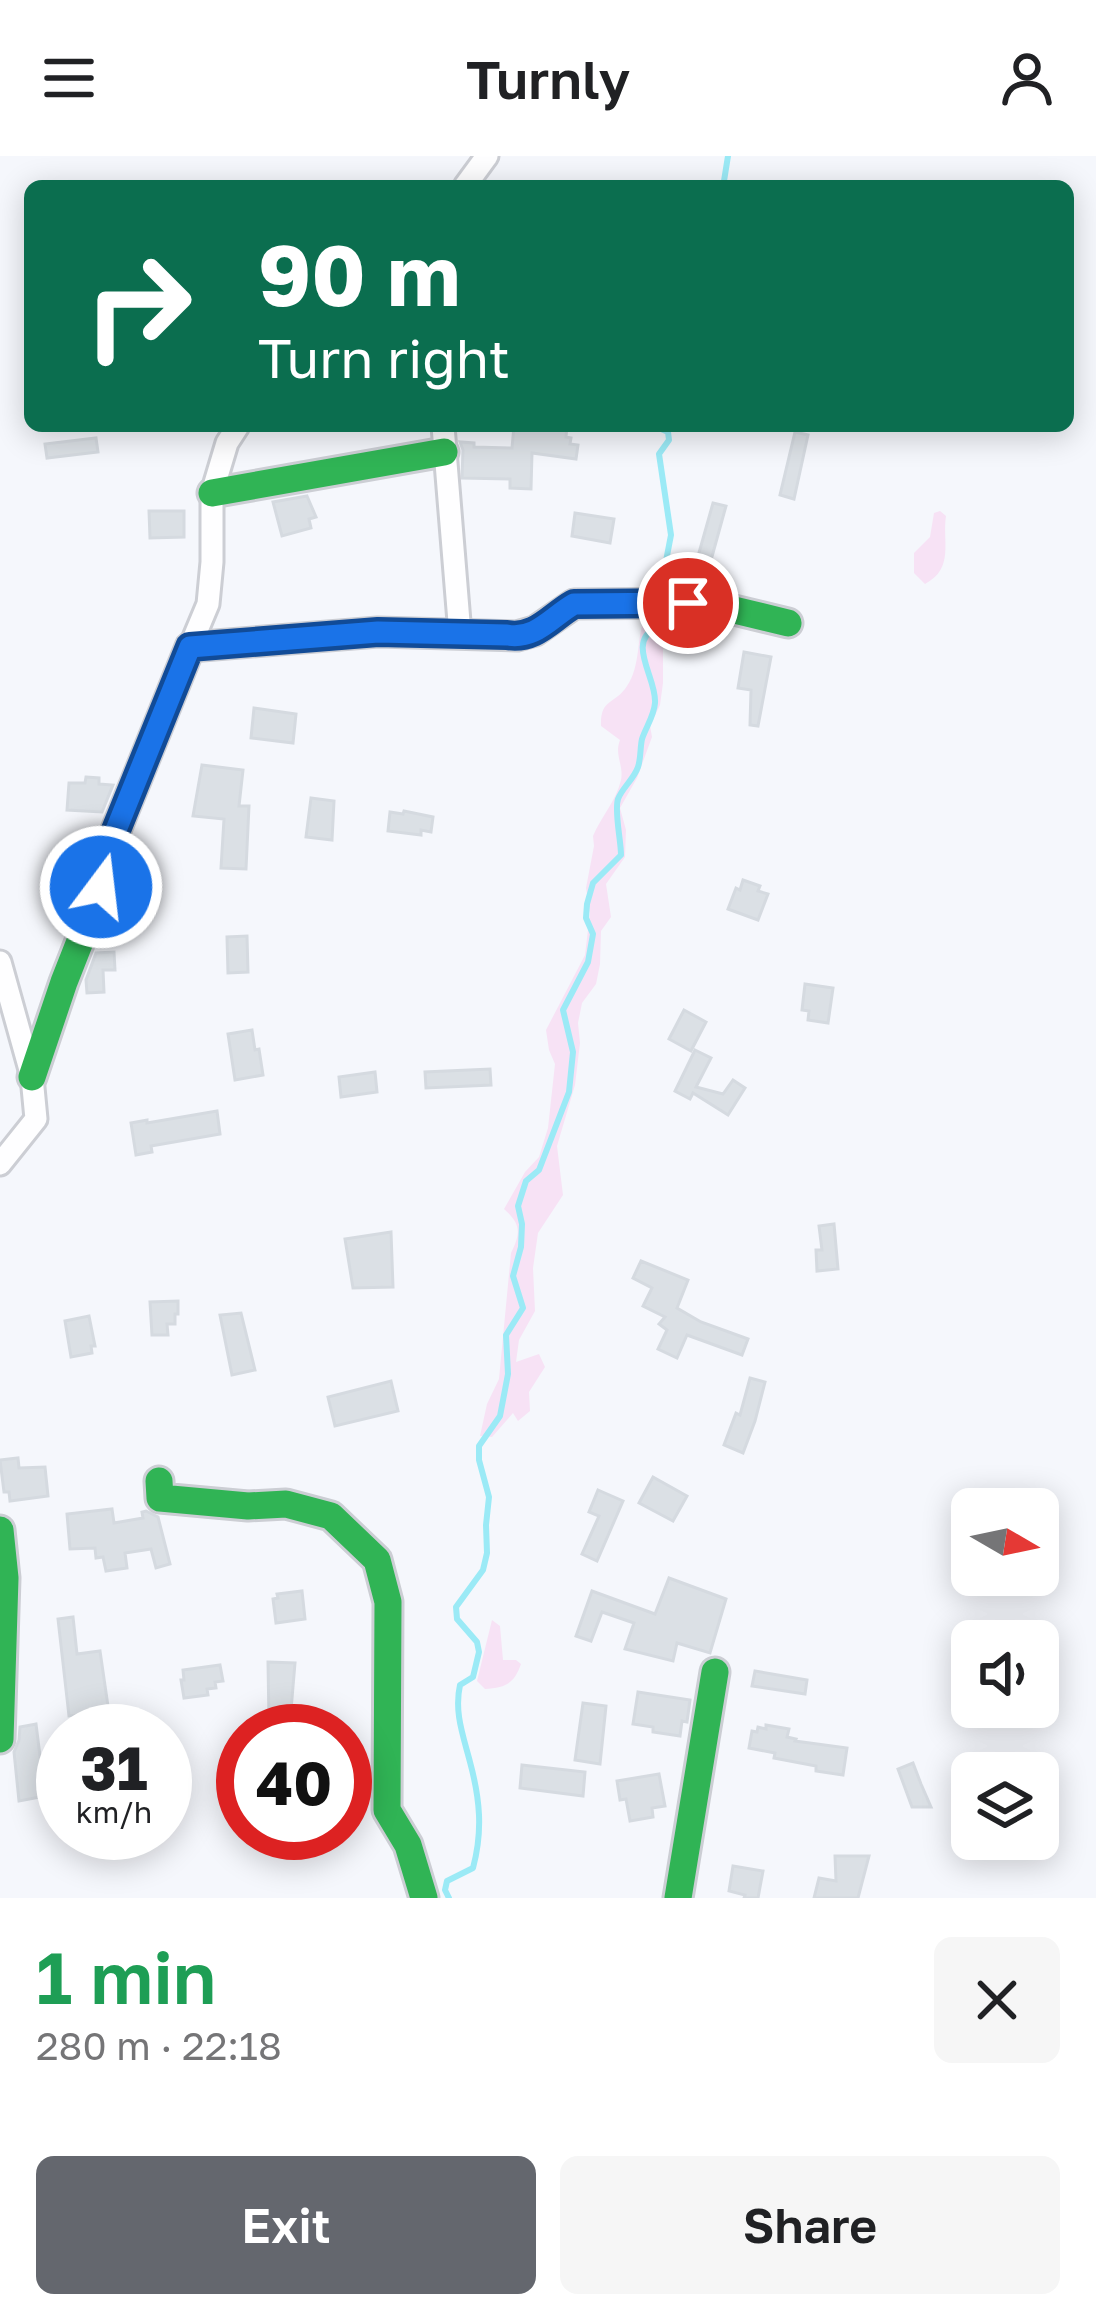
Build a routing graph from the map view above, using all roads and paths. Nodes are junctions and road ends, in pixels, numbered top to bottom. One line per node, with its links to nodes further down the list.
1 (234, 432): 3 (street)
2 (443, 439): 3 (street); 5 (street)
3 (212, 494): 6 (street)
4 (788, 623): 5 (street)
5 (460, 634): 6 (street)
6 (190, 647): 8 (street)
7 (0, 962): 8 (street)
8 (32, 1077): 9 (street)
9 (0, 1164)
10 (159, 1481): 14 (street)
11 (0, 1530): 13 (street)
12 (715, 1672): 15 (street)
13 (0, 1736)
14 (424, 1898)
15 (678, 1898)

